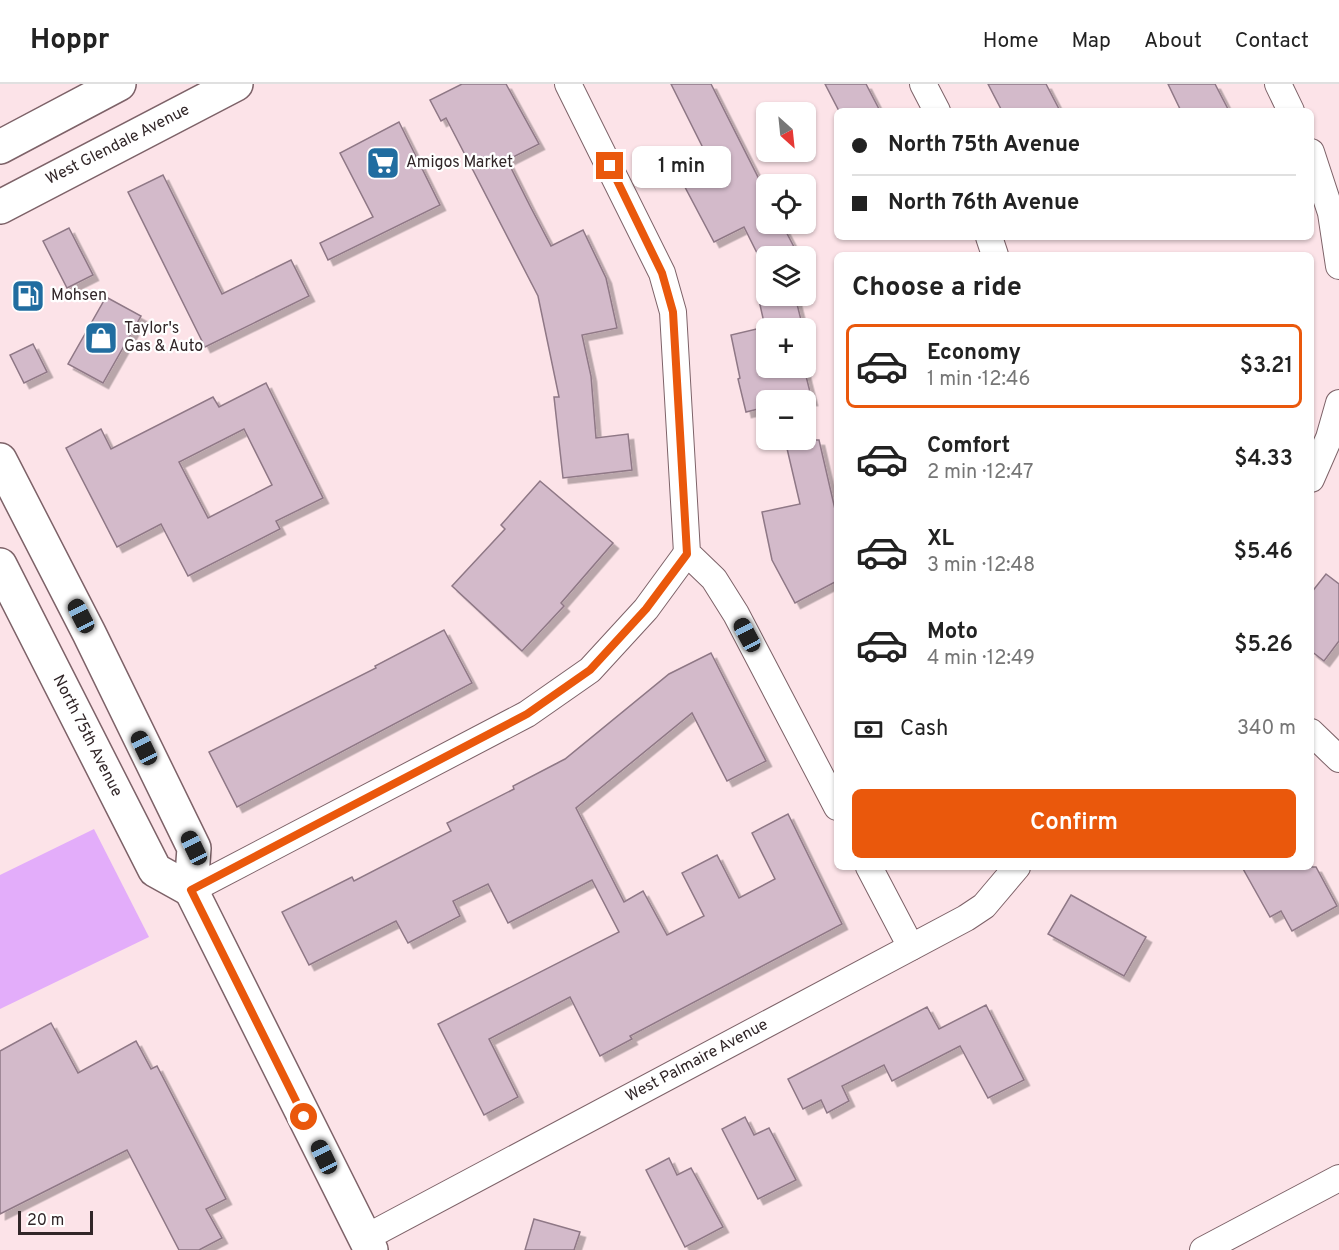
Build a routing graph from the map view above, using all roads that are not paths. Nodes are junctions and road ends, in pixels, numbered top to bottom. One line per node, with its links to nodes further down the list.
1 (118, 84): 8 (main road)
2 (236, 84): 10 (main road, West Glendale Avenue)
3 (568, 84): 15 (street)
4 (923, 84): 6 (street)
5 (1278, 84): 7 (street)
6 (935, 108)
7 (1290, 108)
8 (0, 147)
9 (1314, 162): 11 (street)
10 (0, 207)
11 (1339, 266)
12 (1339, 405): 14 (street)
13 (0, 460): 22 (main road)
14 (1314, 472)
15 (687, 554): 19 (street); 22 (street)
16 (0, 565): 22 (main road, North 75th Avenue)
17 (1314, 735): 18 (street)
18 (1339, 759)
19 (834, 801)
20 (870, 870): 23 (street)
21 (1014, 870): 23 (street, West Palmaire Avenue)
22 (191, 890): 25 (main road)
23 (911, 947): 25 (street, West Palmaire Avenue)
24 (1339, 1178): 26 (street)
25 (368, 1244)
26 (1203, 1250)

